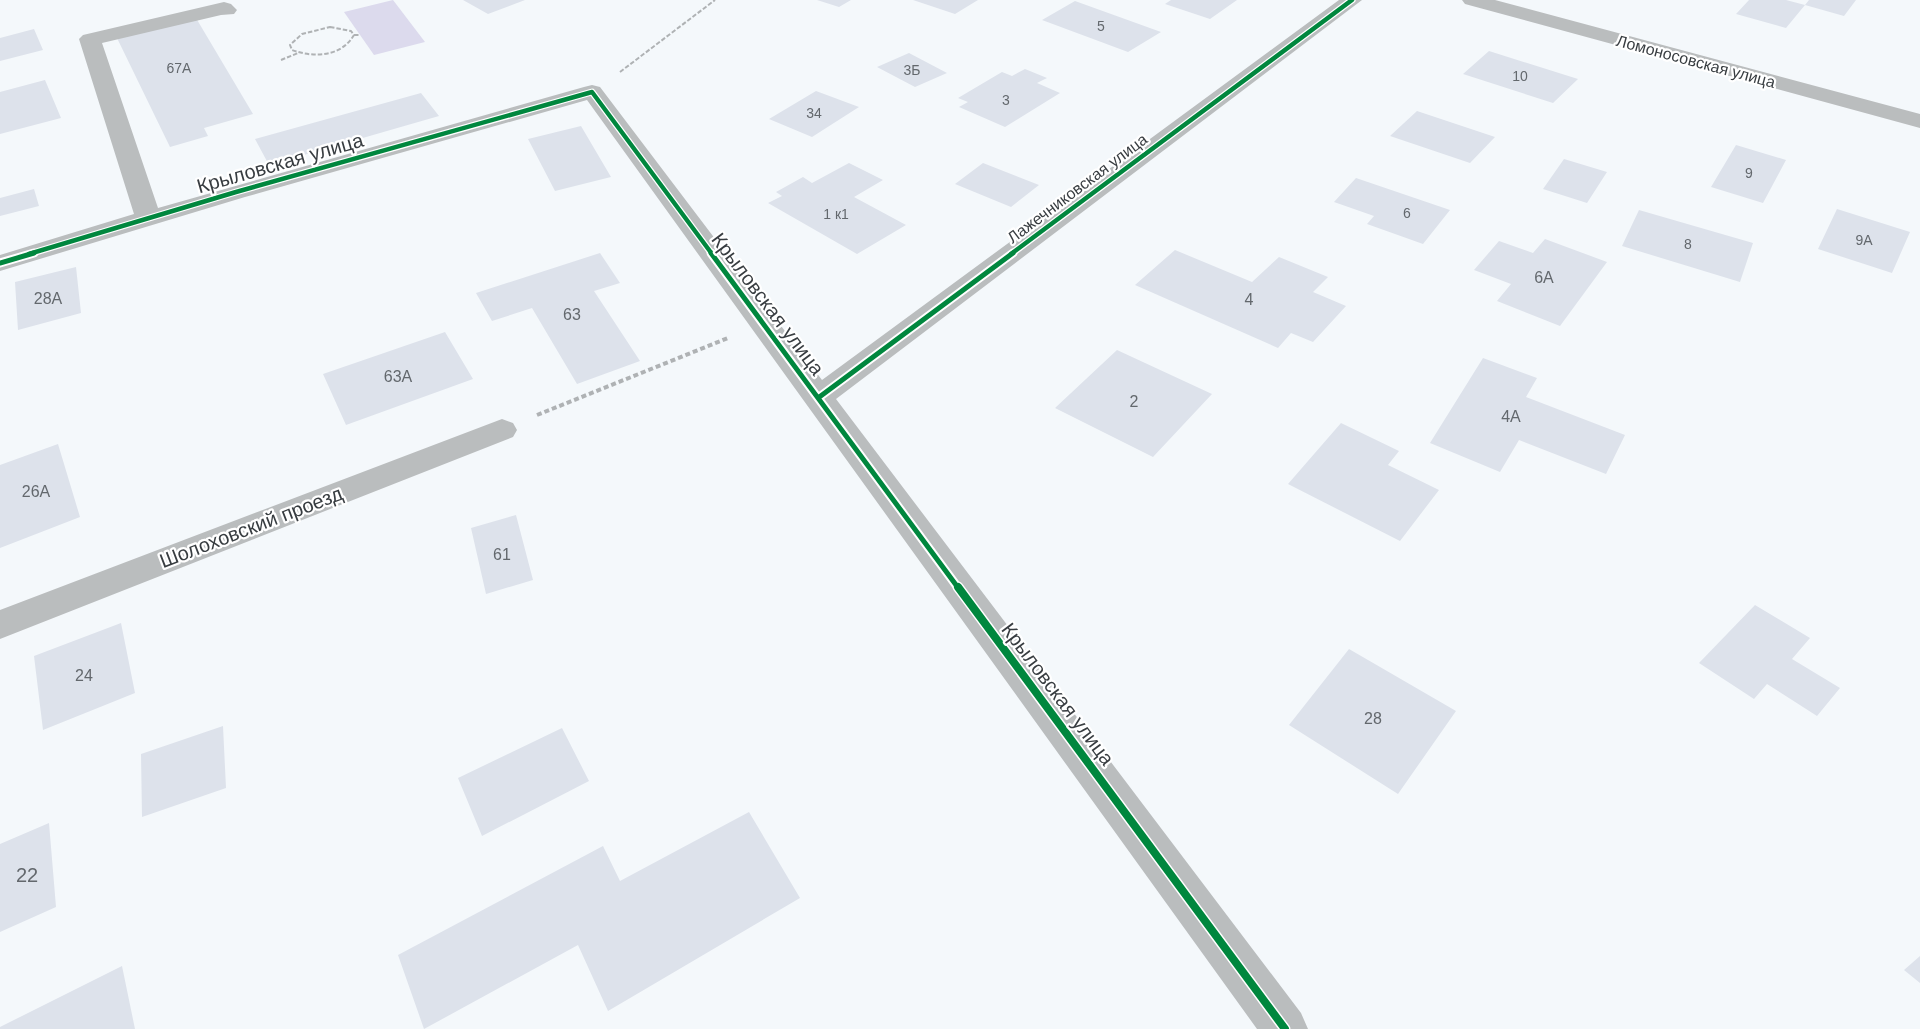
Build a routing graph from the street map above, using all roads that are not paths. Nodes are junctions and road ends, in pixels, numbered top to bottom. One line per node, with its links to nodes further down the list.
1 (1352, 0): 7 (street, Лажечниковская улица)
2 (1472, 0): 4 (street, Ломоносовская улица)
3 (227, 10): 5 (street)
4 (1920, 121)
5 (148, 217): 6 (street, Крыловская улица); 7 (street, Крыловская улица)
6 (0, 263)
7 (818, 398): 10 (street, Крыловская улица)
8 (502, 430): 9 (street, Шолоховский проезд)
9 (0, 625)
10 (1285, 1029)

